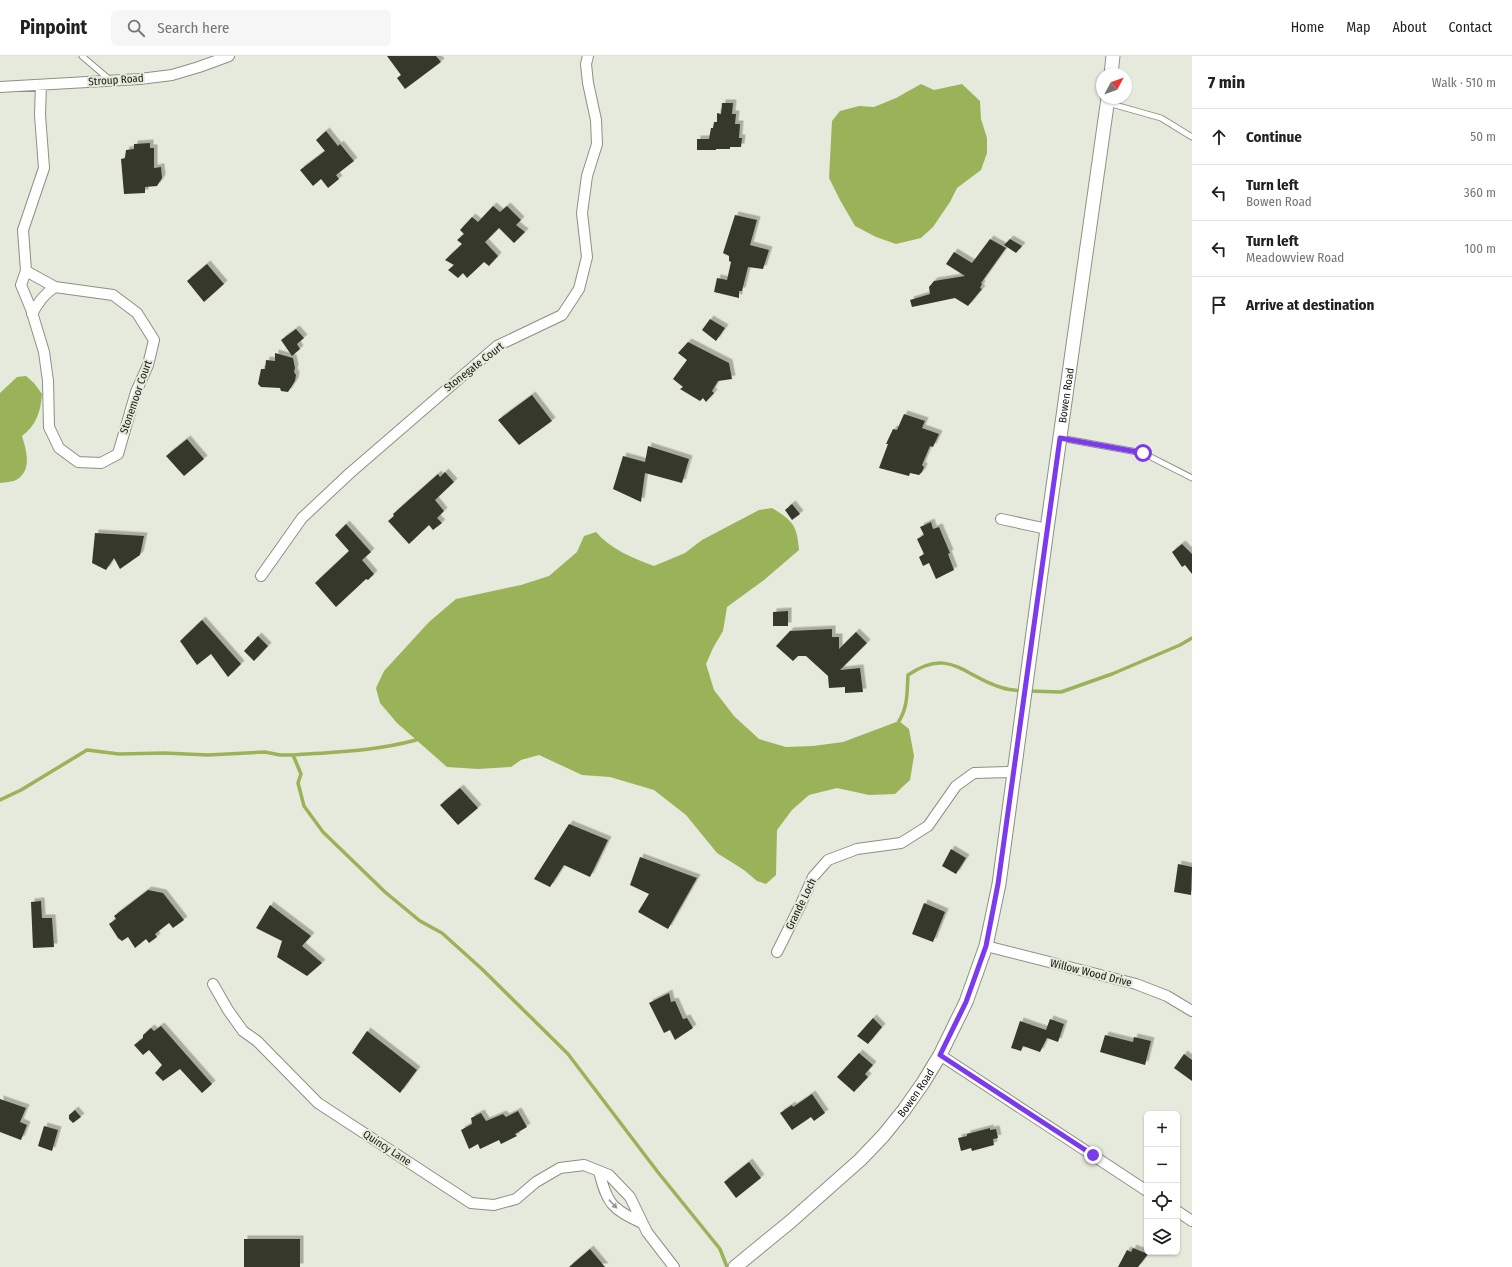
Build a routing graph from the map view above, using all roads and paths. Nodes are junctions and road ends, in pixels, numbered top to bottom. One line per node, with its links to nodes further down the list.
1 (82, 56): 6 (lane)
2 (229, 56): 6 (street, Stroup Road)
3 (588, 56): 19 (street, Stonegate Court)
4 (1114, 56): 5 (street)
5 (1112, 68)
6 (112, 81): 7 (street, Stroup Road)
7 (41, 85): 8 (street, Stroup Road); 12 (street, Stonemoor Court)
8 (0, 87)
9 (1106, 104): 15 (street, Bowen Road)
10 (1119, 104): 11 (lane)
11 (1192, 137)
12 (26, 271): 13 (street, Stonemoor Court); 14 (street, Stonemoor Court)
13 (55, 287): 14 (street); 14 (street, Stonemoor Court)
14 (32, 314)
15 (1060, 438): 16 (lane); 18 (street, Bowen Road)
16 (1192, 478)
17 (1001, 519): 18 (street)
18 (1047, 529): 20 (street, Bowen Road)
19 (261, 576)
20 (1014, 773): 21 (street, Bowen Road); 22 (street, Grande Loch)
21 (986, 946): 24 (street, Willow Wood Drive); 25 (street, Bowen Road)
22 (777, 952)
23 (214, 984): 26 (street, Quincy Lane)
24 (1192, 1011)
25 (940, 1055): 27 (street); 32 (street, Bowen Road)
26 (599, 1172): 30 (street, Quincy Lane); 30 (street, Quincy Lane, one-way to 30)
27 (1144, 1189)
28 (1180, 1213): 29 (street)
29 (1192, 1221)
30 (642, 1223): 31 (street, Quincy Lane)
31 (674, 1267)
32 (735, 1267)

